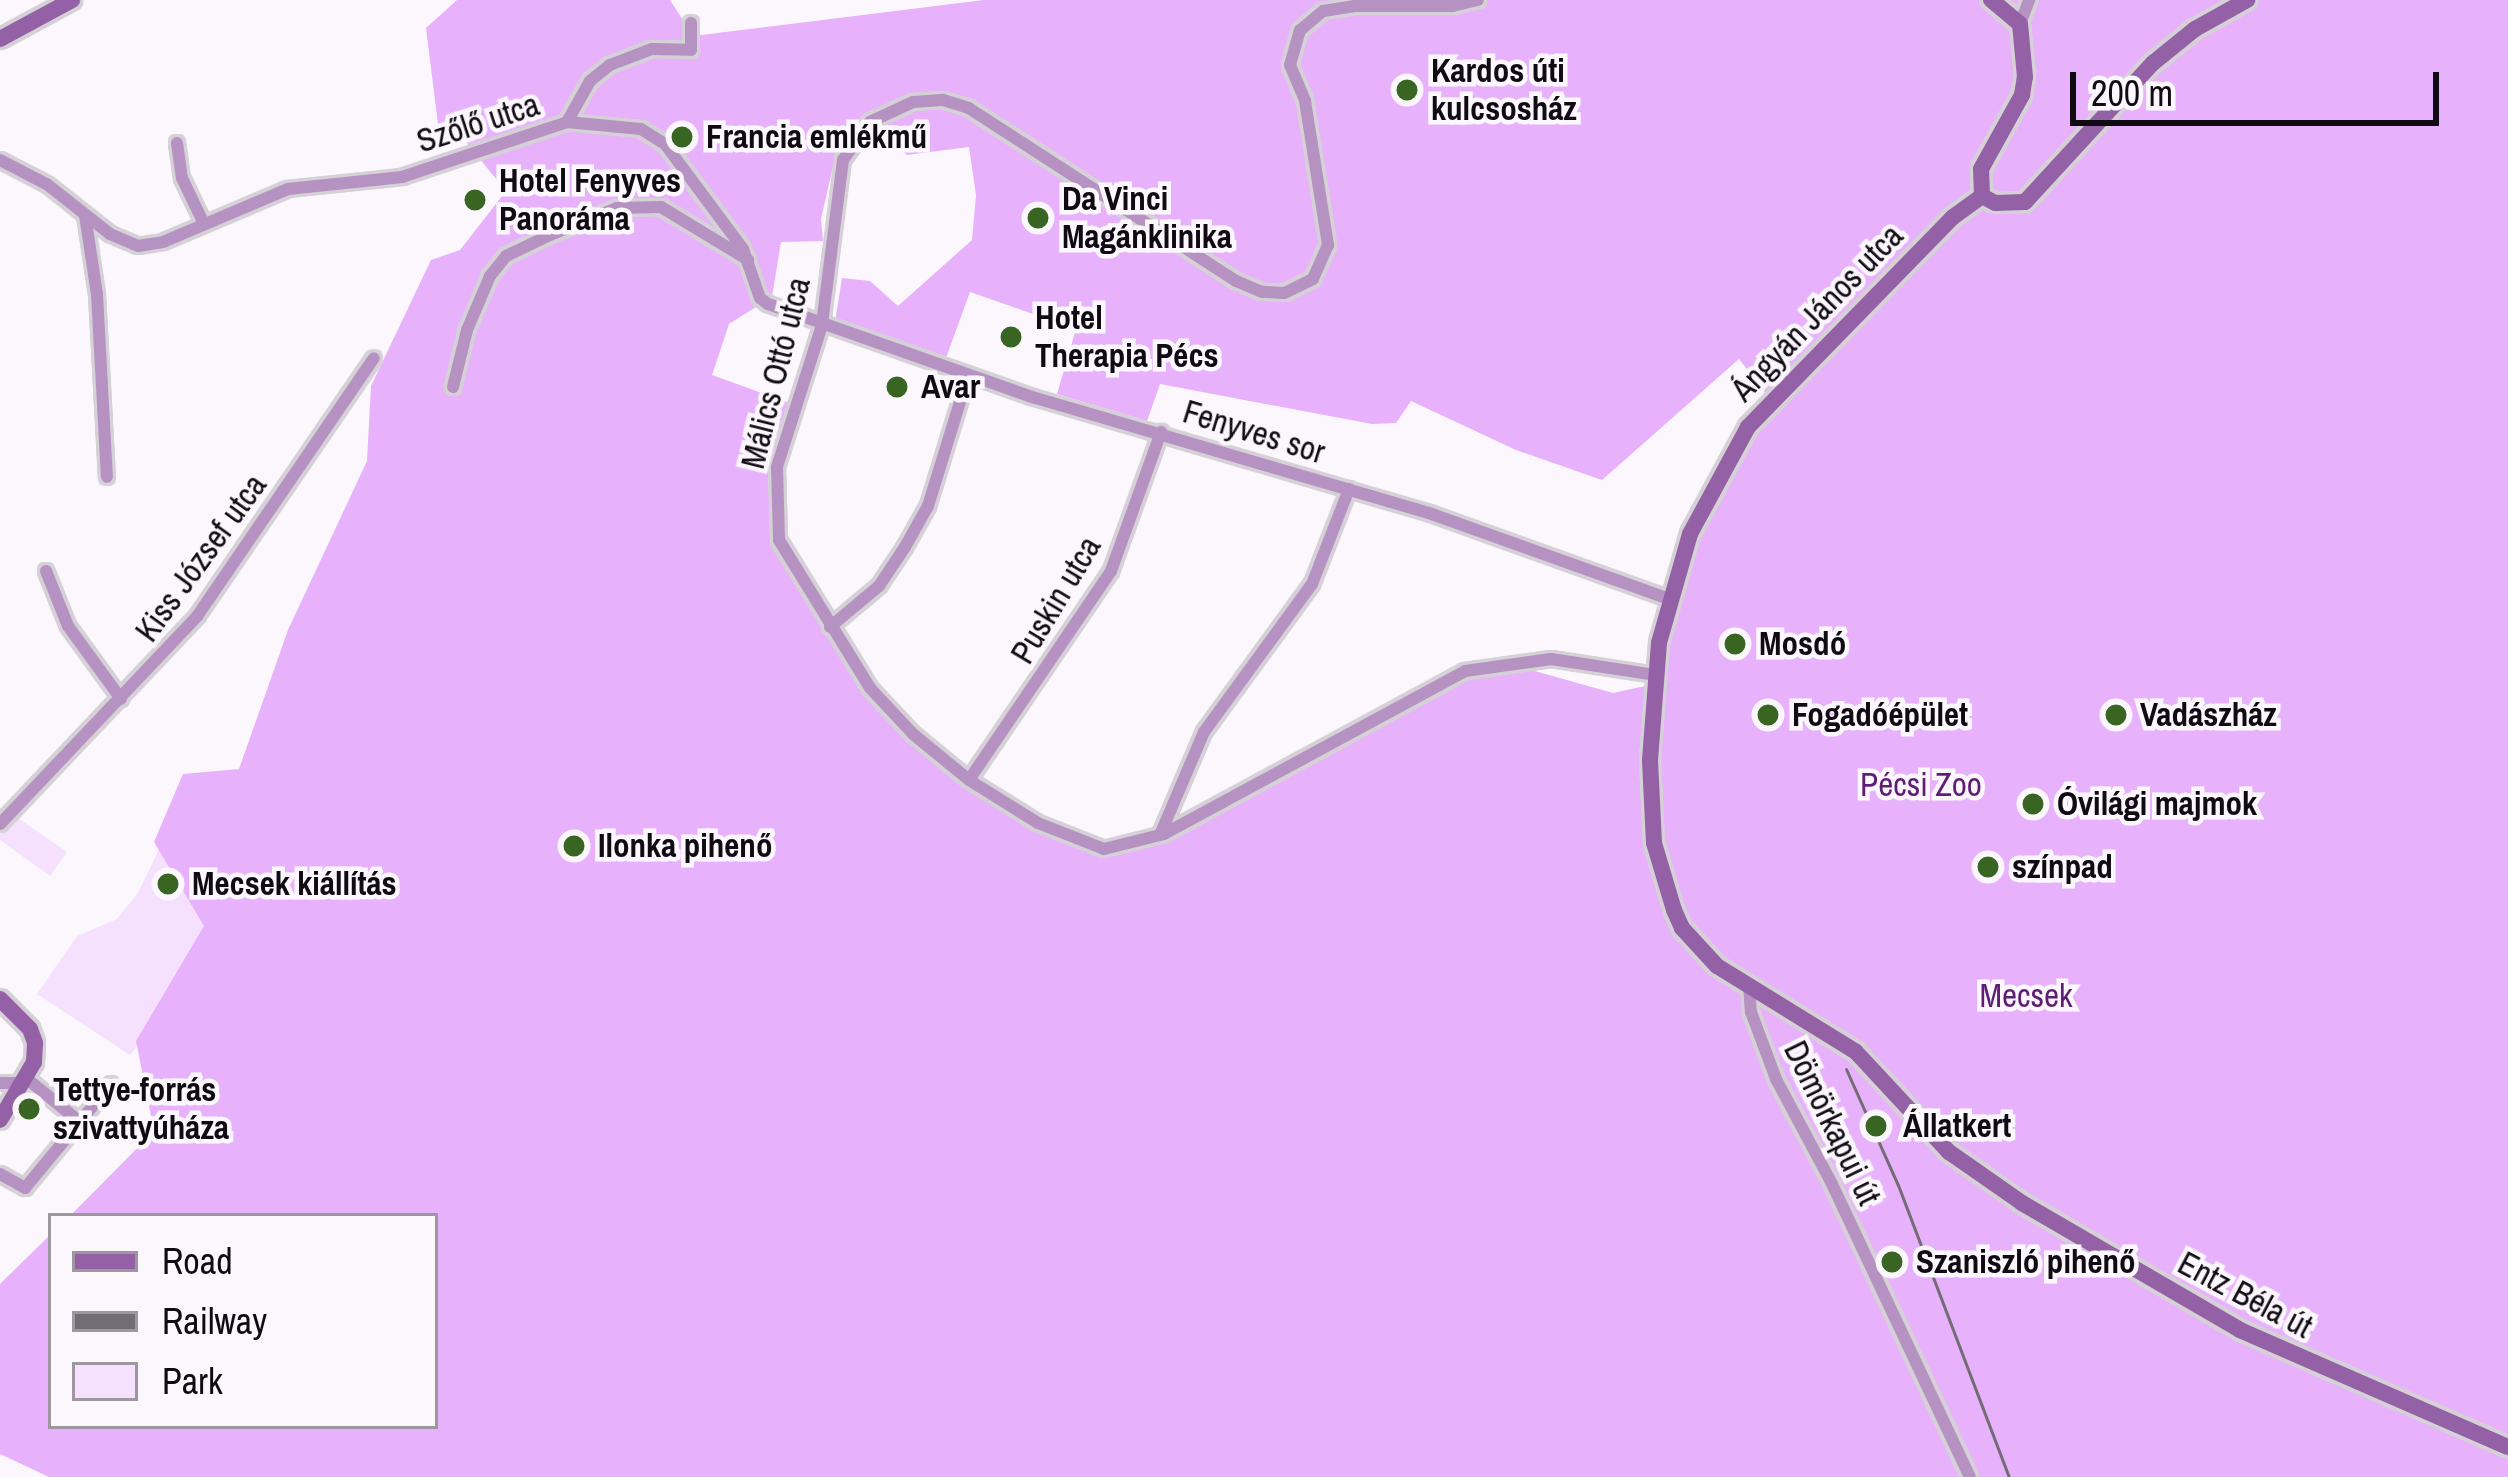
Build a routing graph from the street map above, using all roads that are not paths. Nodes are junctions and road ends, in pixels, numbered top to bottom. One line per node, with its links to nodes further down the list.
1 (72, 0): 8 (street)
2 (1478, 0): 16 (street, Málics Ottó utca)
3 (1991, 0): 7 (street)
4 (2030, 0): 7 (street)
5 (2247, 0): 12 (street)
6 (691, 23): 9 (street)
7 (2020, 24): 12 (street)
8 (0, 38)
9 (567, 122): 14 (street, Szőlő utca); 15 (street, Szőlő utca)
10 (178, 143): 14 (street)
11 (0, 160): 13 (street, Szőlő utca)
12 (1982, 196): 24 (street, Ángyán János utca)
13 (85, 214): 14 (street, Szőlő utca); 21 (street)
14 (204, 224)
15 (723, 237): 16 (street); 19 (street)
16 (821, 325): 18 (street, Fenyves sor); 25 (street, Málics Ottó utca)
17 (374, 358): 27 (street, Kiss József utca)
18 (968, 376): 20 (street, Fenyves sor); 25 (street)
19 (453, 387)
20 (1162, 432): 22 (street, Fenyves sor); 28 (street, Puskin utca)
21 (107, 477)
22 (1348, 489): 24 (street, Fenyves sor); 30 (street)
23 (46, 571): 27 (street)
24 (1669, 599): 26 (street, Ángyán János utca)
25 (830, 627): 28 (street, Málics Ottó utca)
26 (1655, 675): 30 (street, Málics Ottó utca); 31 (street, Ángyán János utca)
27 (121, 699): 29 (street, Kiss József utca)
28 (969, 780): 30 (street, Málics Ottó utca)
29 (0, 824)
30 (1160, 836)
31 (1749, 986): 39 (street, Entz Béla út); 40 (street, Dömörkapui út)
32 (1, 1000): 33 (street)
33 (24, 1080): 34 (street); 36 (street); 37 (street)
34 (0, 1083)
35 (111, 1084): 37 (street)
36 (0, 1120)
37 (80, 1122): 38 (street)
38 (0, 1174)
39 (2508, 1447)
40 (1970, 1477)

